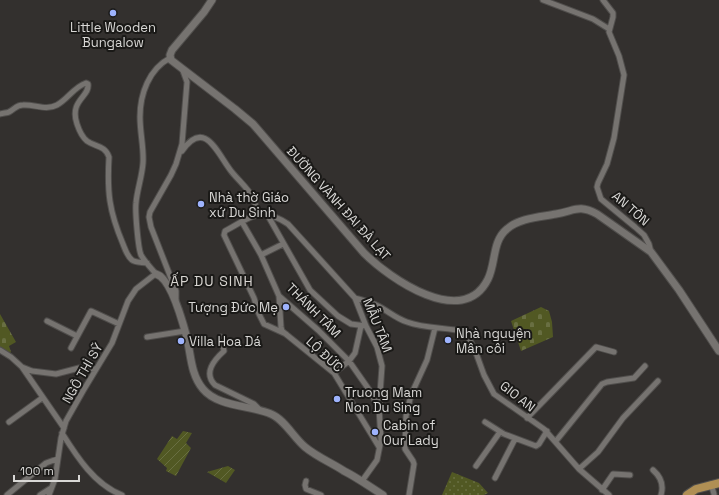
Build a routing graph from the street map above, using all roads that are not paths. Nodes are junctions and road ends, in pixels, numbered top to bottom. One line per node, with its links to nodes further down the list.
1 (212, 0): 5 (main road)
2 (543, 0): 4 (street)
3 (603, 0): 4 (street, AN TÔN)
4 (609, 29): 13 (street, AN TÔN)
5 (170, 58): 6 (main road, ĐƯỜNG VÀNH ĐAI ĐÀ LẠT); 15 (street)
6 (183, 70): 8 (street); 13 (main road, ĐƯỜNG VÀNH ĐAI ĐÀ LẠT)
7 (0, 114): 15 (street)
8 (179, 155): 10 (street); 19 (street)
9 (267, 214): 10 (street); 12 (street); 18 (street, MẪU TÂM)
10 (254, 216): 11 (street)
11 (242, 222): 14 (street, THÁNH TÂM); 25 (street, LỘ ĐỨC)
12 (283, 244): 14 (street); 22 (street)
13 (651, 252): 31 (main road, AN TÔN)
14 (261, 255): 17 (street, THÁNH TÂM)
15 (147, 263): 16 (street)
16 (156, 274): 19 (main road); 21 (street, NGÔ THÌ SỸ)
17 (280, 296): 25 (street); 33 (street, THÁNH TÂM)
18 (355, 298): 22 (street, MẪU TÂM); 23 (street, GIO AN)
19 (177, 306): 24 (main road)
20 (47, 321): 26 (street)
21 (119, 324): 26 (street); 36 (street, NGÔ THÌ SỸ)
22 (363, 326): 33 (street); 40 (street, MẪU TÂM)
23 (435, 328): 42 (street, GIO AN); 69 (street)
24 (185, 331): 27 (street); 41 (main road)
25 (286, 334): 37 (street, LỘ ĐỨC)
26 (77, 336): 29 (street)
27 (147, 337)
28 (221, 337): 41 (street)
29 (71, 348)
30 (0, 350): 35 (street)
31 (719, 350)
32 (614, 352): 42 (street)
33 (349, 360): 37 (street); 40 (street, THÁNH TÂM)
34 (645, 366): 49 (street)
35 (22, 367): 36 (street); 39 (street)
36 (96, 369): 45 (street, NGÔ THÌ SỸ)
37 (334, 373): 50 (street, LỘ ĐỨC)
38 (658, 381): 53 (street)
39 (42, 398): 43 (street); 45 (street)
40 (379, 408): 50 (street, MẪU TÂM)
41 (261, 410): 58 (main road)
42 (527, 418): 46 (street, GIO AN)
43 (9, 422)
44 (485, 422): 47 (street)
45 (63, 430): 51 (street, NGÔ THÌ SỸ); 66 (street)
46 (547, 431): 48 (street); 49 (street, GIO AN)
47 (500, 432): 48 (street); 52 (street)
48 (515, 439): 56 (street)
49 (556, 441): 53 (street, GIO AN)
50 (380, 447): 58 (street, MẪU TÂM)
51 (57, 459): 60 (street, NGÔ THÌ SỸ); 63 (street)
52 (476, 466)
53 (580, 469): 61 (street, GIO AN)
54 (653, 470): 71 (street)
55 (630, 475): 61 (street)
56 (494, 478)
57 (306, 481): 67 (street)
58 (362, 481): 68 (main road)
59 (715, 484): 62 (street); 72 (main road)
60 (51, 488): 64 (street); 65 (street, NGÔ THÌ SỸ)
61 (602, 490): 70 (street, GIO AN)
62 (715, 494)
63 (7, 495)
64 (40, 495)
65 (49, 495)
66 (122, 495)
67 (321, 495)
68 (383, 495)
69 (409, 495)
70 (609, 495)
71 (661, 495)
72 (688, 495)

